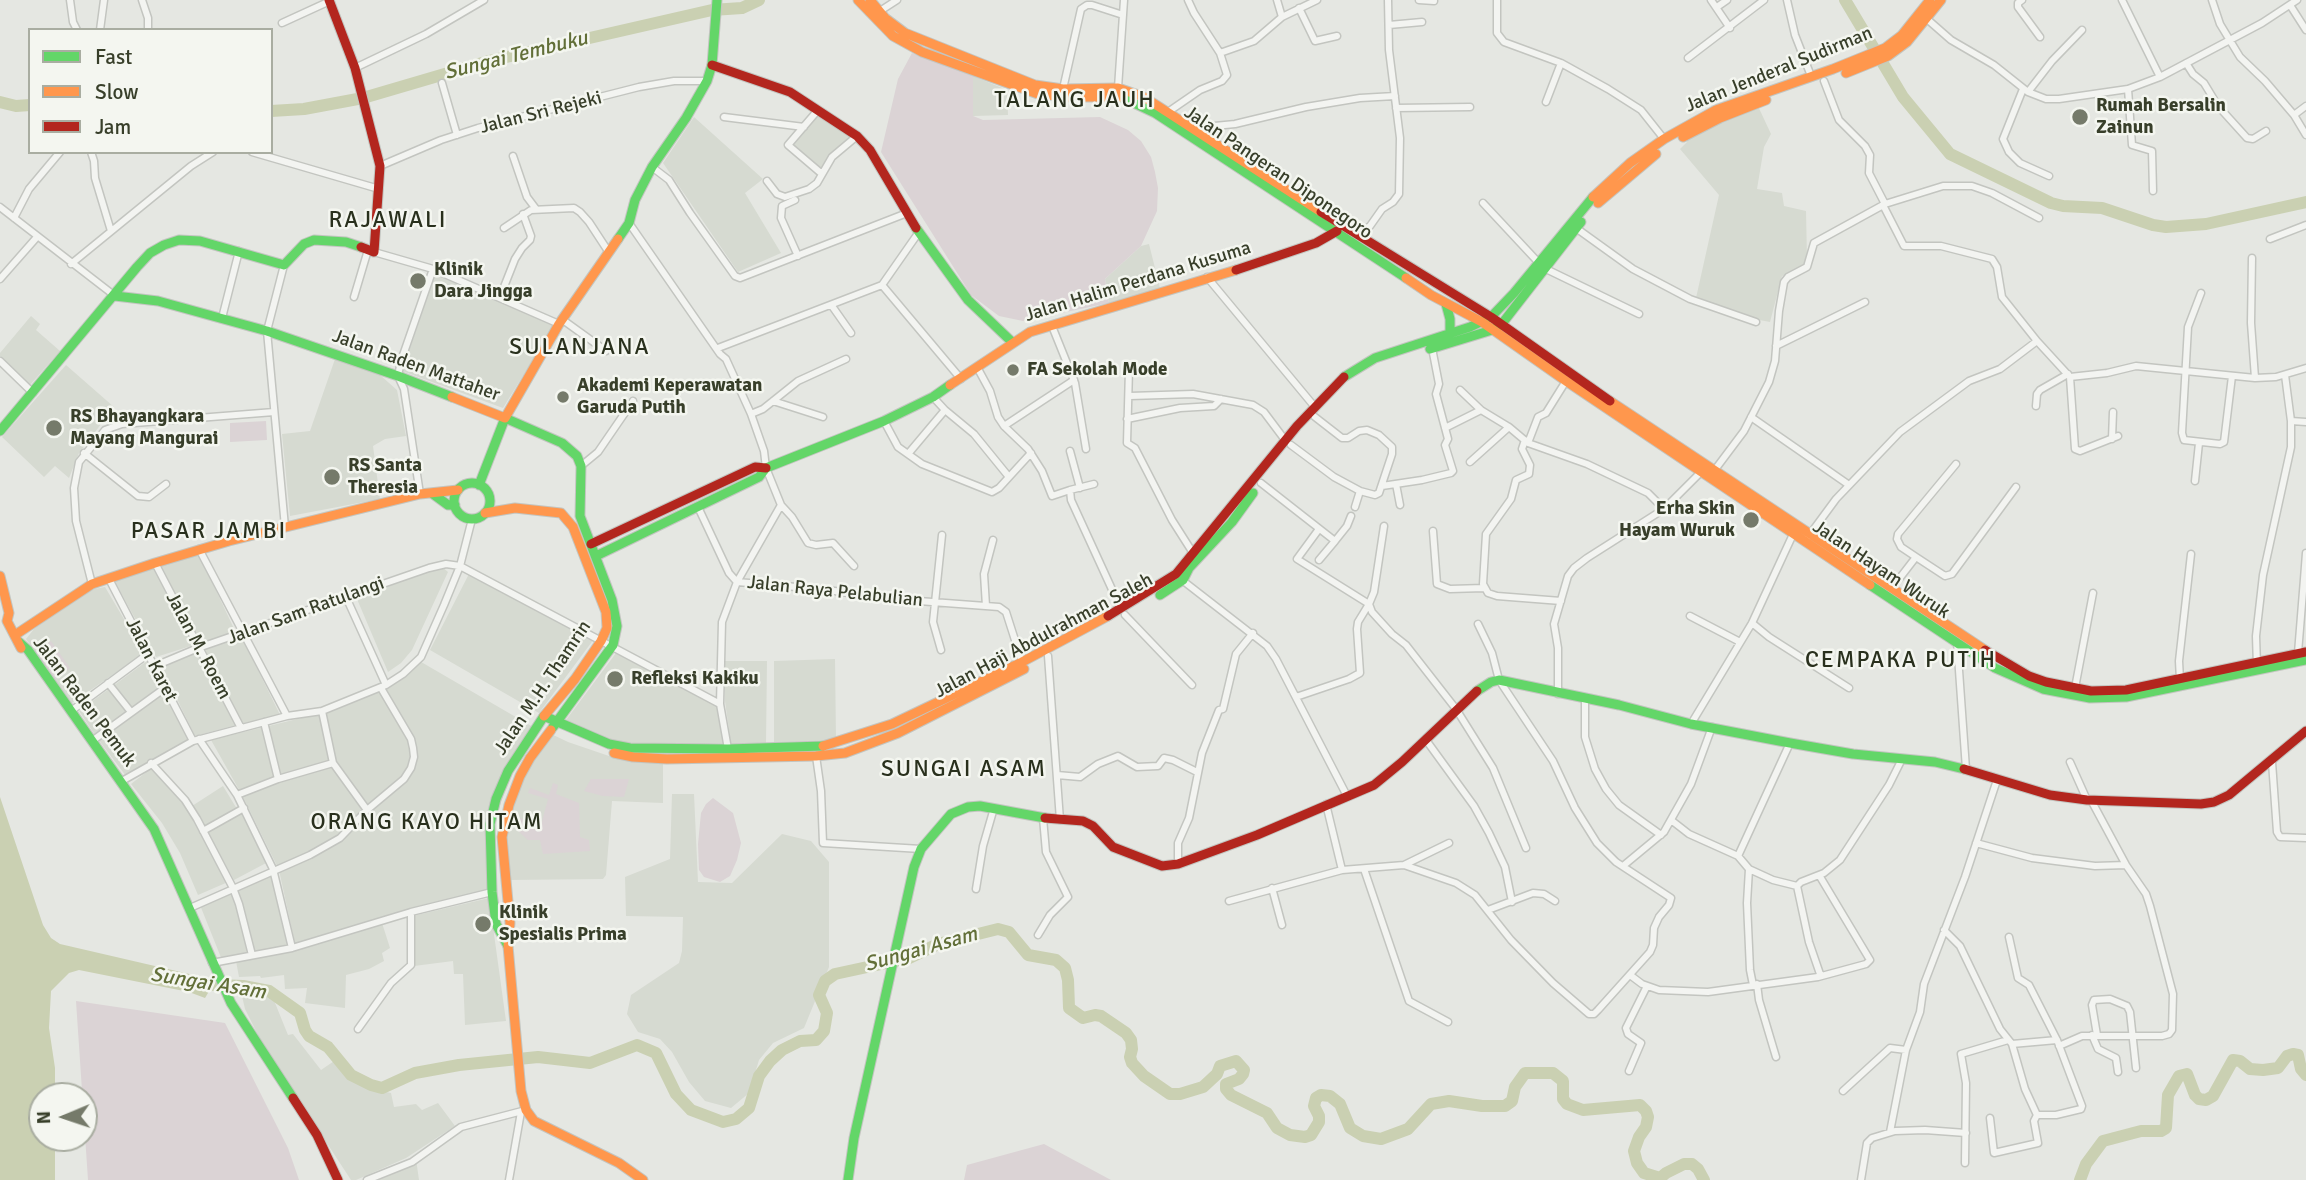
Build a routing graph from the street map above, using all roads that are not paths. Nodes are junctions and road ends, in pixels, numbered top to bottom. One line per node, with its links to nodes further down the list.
1 (70, 0): 38 (street)
2 (104, 0): 39 (street)
3 (142, 0): 40 (street)
4 (484, 0): 54 (street)
5 (858, 0): 55 (main road, Jalan Pangeran Diponegoro)
6 (870, 0): 31 (main road, Jalan Pangeran Diponegoro)
7 (897, 0): 31 (street)
8 (1124, 0): 32 (street)
9 (1188, 0): 48 (street)
10 (1277, 0): 33 (street)
11 (1317, 0): 29 (street)
12 (1388, 0): 37 (street)
13 (1419, 0): 24 (street)
14 (1497, 0): 51 (street)
15 (1711, 0): 28 (street)
16 (1727, 0): 28 (street)
17 (1751, 0): 30 (street)
18 (1764, 0): 30 (street)
19 (1787, 0): 56 (street)
20 (2022, 0): 45 (street)
21 (2122, 0): 57 (street)
22 (2212, 0): 46 (street)
23 (330, 1): 36 (street); 54 (main road)
24 (1434, 1)
25 (1936, 1): 34 (main road, Jalan Jenderal Sudirman); 47 (main road, Jalan Jenderal Sudirman)
26 (2293, 2): 43 (street); 46 (street)
27 (717, 6): 53 (main road)
28 (1717, 7): 41 (street)
29 (1299, 8): 33 (street); 44 (street)
30 (1756, 8): 41 (street)
31 (880, 11): 55 (main road, Jalan Pangeran Diponegoro)
32 (1124, 15): 61 (street); 62 (street)
33 (1282, 17): 48 (street)
34 (1927, 19): 47 (main road, Jalan Jenderal Sudirman); 64 (street)
35 (1422, 22): 37 (street)
36 (282, 23)
37 (1389, 25): 65 (street)
38 (76, 28)
39 (100, 28)
40 (148, 28)
41 (1730, 28): 49 (street)
42 (2082, 30): 64 (street)
43 (2306, 30)
44 (1337, 36)
45 (2040, 37)
46 (2229, 40): 52 (street); 73 (street)
47 (1886, 52): 50 (main road, Jalan Jenderal Sudirman)
48 (1220, 53): 71 (street)
49 (1688, 58)
50 (1870, 60): 56 (main road, Jalan Jenderal Sudirman); 59 (main road, Jalan Jenderal Sudirman)
51 (1561, 63): 66 (street); 81 (street)
52 (2186, 64): 57 (street); 77 (street)
53 (712, 65): 58 (main road); 70 (main road)
54 (355, 68): 90 (main road)
55 (991, 72): 62 (main road, Jalan Pangeran Diponegoro); 88 (main road, Jalan Pangeran Diponegoro)
56 (1811, 76): 72 (main road, Jalan Jenderal Sudirman)
57 (2160, 77): 63 (street)
58 (707, 81): 78 (street, Jalan Sri Rejeki); 91 (main road)
59 (1824, 81): 72 (main road, Jalan Jenderal Sudirman); 100 (street)
60 (442, 83): 78 (street)
61 (1118, 88): 62 (main road, Jalan Pangeran Diponegoro); 71 (main road, Jalan Pangeran Diponegoro)
62 (1063, 89)
63 (2129, 89): 64 (street); 97 (street)
64 (2026, 90): 94 (street)
65 (1395, 96): 69 (street); 76 (street)
66 (1546, 102)
67 (2306, 106): 73 (street)
68 (1470, 107): 69 (street)
69 (1396, 108): 114 (street)
70 (818, 110): 75 (street); 80 (main road)
71 (1168, 112): 76 (main road, Jalan Pangeran Diponegoro)
72 (1718, 114): 81 (main road, Jalan Jenderal Sudirman); 92 (main road, Jalan Jenderal Sudirman)
73 (2294, 115): 79 (street)
74 (724, 117): 75 (street)
75 (804, 127): 93 (street)
76 (1194, 128): 88 (main road, Jalan Pangeran Diponegoro)
77 (2266, 131)
78 (457, 135): 90 (street, Jalan Sri Rejeki)
79 (2306, 135)
80 (857, 136): 93 (street); 103 (main road)
81 (1664, 139): 92 (main road, Jalan Jenderal Sudirman)
82 (58, 154): 105 (street)
83 (92, 154): 111 (street)
84 (197, 154): 89 (street)
85 (211, 154): 89 (street)
86 (259, 154): 96 (street)
87 (513, 156): 102 (street)
88 (1231, 159): 112 (main road, Jalan Pangeran Diponegoro); 114 (main road, Jalan Pangeran Diponegoro)
89 (199, 161): 111 (street)
90 (380, 166): 96 (main road)
91 (652, 167): 107 (main road); 120 (street)
92 (1633, 167): 110 (main road, Jalan Jenderal Sudirman); 122 (main road, Jalan Jenderal Sudirman)
93 (822, 174): 95 (street)
94 (2049, 176)
95 (767, 181)
96 (379, 189): 118 (main road)
97 (2152, 191)
98 (795, 200): 120 (street)
99 (1483, 203): 122 (street)
100 (1884, 204): 106 (street); 147 (street); 149 (street)
101 (0, 207): 105 (street)
102 (536, 209): 104 (street); 119 (street)
103 (907, 213): 113 (main road); 120 (street)
104 (523, 214): 109 (street); 133 (street)
105 (14, 218): 115 (street)
106 (2039, 218)
107 (629, 223): 119 (main road); 150 (street)
108 (2306, 225): 116 (street)
109 (504, 228)
110 (1576, 228): 126 (main road, Jalan Jenderal Sudirman); 141 (street)
111 (111, 231): 123 (street)
112 (1337, 231): 127 (main road, Jalan Halim Perdana Kusuma); 135 (main road, Jalan Pangeran Diponegoro)
113 (919, 232): 129 (street); 148 (main road)
114 (1357, 235): 139 (main road, Jalan Pangeran Diponegoro)
115 (37, 237): 123 (street); 128 (street)
116 (2270, 240)
117 (239, 251): 124 (main road); 131 (main road); 138 (street)
118 (371, 251): 124 (main road); 125 (street); 132 (street)
119 (608, 251): 140 (main road)
120 (798, 257)
121 (2252, 258): 163 (street)
122 (1538, 262): 139 (main road, Jalan Jenderal Sudirman)
123 (71, 264): 131 (street)
124 (284, 265): 144 (street)
125 (433, 269): 133 (street); 161 (street)
126 (1546, 269): 137 (street); 143 (main road, Jalan Jenderal Sudirman)
127 (1207, 277): 142 (main road, Jalan Halim Perdana Kusuma); 174 (street)
128 (0, 279)
129 (882, 285): 136 (street); 164 (street)
130 (2201, 293): 158 (street)
131 (115, 296): 138 (main road, Jalan Raden Mattaher); 168 (main road)
132 (354, 297)
133 (500, 297): 140 (street)
134 (1865, 302): 149 (street)
135 (1446, 304): 139 (main road, Jalan Pangeran Diponegoro); 146 (main road)
136 (832, 306): 145 (street); 150 (street)
137 (1639, 314)
138 (222, 318): 144 (main road, Jalan Raden Mattaher)
139 (1487, 320): 143 (main road); 146 (main road, Jalan Haji Abdulrahman Saleh)
140 (561, 322): 152 (street); 184 (main road)
141 (1756, 322)
142 (1052, 326): 148 (main road, Jalan Halim Perdana Kusuma); 165 (street)
143 (1496, 328): 151 (main road, Jalan Haji Abdulrahman Saleh); 166 (main road, Jalan Hayam Wuruk); 205 (main road, Jalan Hayam Wuruk)
144 (267, 331): 161 (main road, Jalan Raden Mattaher); 178 (street)
145 (851, 333)
146 (1450, 334): 174 (main road, Jalan Haji Abdulrahman Saleh)
147 (2037, 341): 159 (street); 214 (street)
148 (1012, 342): 155 (main road, Jalan Halim Perdana Kusuma)
149 (1776, 346): 183 (street)
150 (718, 348): 180 (street)
151 (1432, 348): 182 (main road, Jalan Haji Abdulrahman Saleh); 191 (street)
152 (606, 351)
153 (846, 359): 173 (street)
154 (0, 361): 168 (street)
155 (977, 366): 164 (main road, Jalan Halim Perdana Kusuma); 189 (street)
156 (2306, 368): 160 (street)
157 (1129, 369): 169 (street)
158 (2186, 371): 159 (street); 162 (street); 195 (street)
159 (2068, 375): 175 (street); 179 (street)
160 (2284, 375): 163 (street); 187 (street)
161 (398, 376): 184 (main road, Jalan Raden Mattaher); 221 (street)
162 (2231, 376): 163 (street); 195 (street)
163 (2255, 378)
164 (961, 379): 170 (main road, Jalan Halim Perdana Kusuma)
165 (1074, 380): 189 (street); 196 (street)
166 (1566, 381): 193 (street); 206 (main road, Jalan Hayam Wuruk)
167 (1460, 390): 177 (street)
168 (33, 393): 192 (main road)
169 (1129, 396): 171 (street); 185 (street)
170 (933, 397): 176 (street); 186 (main road, Jalan Halim Perdana Kusuma)
171 (1221, 399): 185 (street); 194 (street)
172 (633, 401): 203 (street)
173 (773, 401): 180 (street); 181 (street)
174 (1314, 406): 194 (main road, Jalan Haji Abdulrahman Saleh)
175 (2036, 406)
176 (945, 410): 200 (street); 207 (street)
177 (1481, 410): 190 (street); 191 (street)
178 (274, 412): 198 (street); 237 (street)
179 (2113, 412)
180 (751, 414): 204 (street)
181 (823, 417)
182 (1315, 417): 194 (main road, Jalan Haji Abdulrahman Saleh); 215 (street)
183 (1751, 417): 205 (street); 214 (street)
184 (505, 418): 203 (main road, Jalan Raden Mattaher); 213 (main road)
185 (1126, 419): 247 (street)
186 (884, 421): 200 (street); 204 (main road, Jalan Halim Perdana Kusuma)
187 (2291, 421): 188 (street); 289 (street)
188 (2306, 422)
189 (1004, 426): 199 (street)
190 (1509, 427): 193 (street); 201 (street)
191 (1445, 428): 212 (street)
192 (0, 431)
193 (1527, 441): 229 (street); 263 (street)
194 (1288, 443): 209 (main road, Jalan Haji Abdulrahman Saleh); 220 (street); 247 (main road, Jalan Haji Abdulrahman Saleh)
195 (2199, 443): 208 (street)
196 (1086, 449)
197 (1070, 451): 216 (street)
198 (84, 453): 210 (street); 261 (street)
199 (1031, 453): 207 (street); 219 (street)
200 (908, 454): 207 (street)
201 (1470, 462)
202 (1955, 464): 251 (street)
203 (581, 467): 232 (main road)
204 (766, 468): 224 (street); 226 (main road, Jalan Halim Perdana Kusuma); 227 (main road, Jalan Halim Perdana Kusuma)
205 (1714, 471): 238 (main road, Jalan Hayam Wuruk)
206 (1701, 472): 229 (street); 238 (main road, Jalan Hayam Wuruk)
207 (1009, 477)
208 (2195, 481)
209 (1261, 482): 239 (street); 257 (main road, Jalan Haji Abdulrahman Saleh)
210 (166, 484)
211 (1094, 484): 216 (street)
212 (1396, 484): 215 (street); 225 (street)
213 (479, 485): 218 (main road); 230 (main road)
214 (1849, 485): 242 (street)
215 (1382, 486): 220 (street)
216 (1080, 488): 219 (street)
217 (2016, 488): 251 (street)
218 (458, 490): 222 (main road); 223 (main road)
219 (1070, 491): 270 (street)
220 (1360, 491): 228 (street)
221 (420, 494): 222 (main road); 237 (main road)
222 (433, 494): 223 (main road)
223 (455, 505): 234 (main road)
224 (781, 505): 255 (street); 260 (street)
225 (1400, 505)
226 (673, 506): 231 (main road); 245 (main road, Jalan Halim Perdana Kusuma)
227 (698, 507): 231 (main road, Jalan Halim Perdana Kusuma); 260 (street, Jalan Raya Pelabulian)
228 (1355, 507)
229 (1664, 509): 266 (street)
230 (485, 513): 234 (main road); 235 (main road)
231 (678, 515): 250 (main road, Jalan Halim Perdana Kusuma)
232 (580, 516): 235 (main road); 245 (main road)
233 (1351, 516): 244 (street)
234 (472, 519): 254 (street)
235 (569, 520): 278 (main road, Jalan M.H. Thamrin)
236 (1384, 526): 268 (street)
237 (285, 527): 246 (main road)
238 (1795, 528): 242 (main road, Jalan Hayam Wuruk); 273 (street)
239 (1319, 529): 244 (street); 268 (street)
240 (1433, 531): 263 (street)
241 (943, 535): 267 (street)
242 (1808, 537): 262 (main road, Jalan Hayam Wuruk); 280 (main road, Jalan Hayam Wuruk)
243 (993, 540): 269 (street)
244 (1335, 541): 252 (street)
245 (591, 544): 250 (main road)
246 (200, 549): 253 (main road); 275 (street)
247 (1193, 553): 257 (main road, Jalan Haji Abdulrahman Saleh)
248 (2306, 553): 259 (street)
249 (2191, 554): 291 (street)
250 (596, 556): 281 (main road)
251 (1916, 557): 262 (street)
252 (1319, 560)
253 (155, 563): 258 (main road); 282 (street, Jalan M. Roem)
254 (460, 566): 265 (street, Jalan Sam Ratulangi); 278 (street); 294 (street)
255 (855, 566)
256 (0, 576): 272 (main road)
257 (1179, 577): 270 (main road, Jalan Haji Abdulrahman Saleh); 276 (street)
258 (109, 579): 261 (main road); 284 (street, Jalan Karet)
259 (2305, 579): 285 (street)
260 (737, 582): 267 (street, Jalan Raya Pelabulian); 301 (street)
261 (92, 584): 277 (main road)
262 (1892, 588): 297 (main road, Jalan Hayam Wuruk)
263 (1484, 589): 266 (street)
264 (2093, 593): 297 (street)
265 (346, 597): 275 (street, Jalan Sam Ratulangi); 294 (street)
266 (1561, 601): 298 (street)
267 (934, 603): 269 (street, Jalan Raya Pelabulian); 283 (street)
268 (1369, 604): 299 (street); 302 (street)
269 (986, 606): 287 (street)
270 (1123, 612): 286 (main road, Jalan Haji Abdulrahman Saleh); 287 (main road, Jalan Haji Abdulrahman Saleh); 293 (street)
271 (1690, 616): 279 (street)
272 (3, 618): 277 (main road)
273 (1752, 623): 279 (street); 296 (street)
274 (1478, 624): 290 (street)
275 (244, 634): 282 (street, Jalan Sam Ratulangi); 306 (street)
276 (1254, 634): 299 (street); 326 (street)
277 (17, 638): 303 (main road, Jalan Raden Pemuk); 344 (main road, Jalan Raden Pemuk)
278 (601, 641): 281 (street); 307 (main road, Jalan M.H. Thamrin)
279 (1740, 642): 309 (street)
280 (1957, 642): 289 (main road, Jalan Hayam Wuruk); 325 (street)
281 (613, 645): 301 (street); 310 (main road)
282 (198, 648): 288 (street, Jalan Sam Ratulangi); 312 (street, Jalan M. Roem)
283 (941, 650)
284 (148, 654): 288 (street, Jalan Karet); 292 (street)
285 (2303, 655): 289 (main road, Jalan Hayam Wuruk)
286 (1048, 656): 319 (main road, Jalan Haji Abdulrahman Saleh); 327 (street)
287 (1022, 662): 318 (main road, Jalan Haji Abdulrahman Saleh)
288 (155, 666): 295 (street, Jalan Karet)
289 (2257, 666): 291 (main road, Jalan Hayam Wuruk)
290 (1499, 680): 298 (main road); 302 (main road); 353 (street)
291 (2180, 680): 297 (main road, Jalan Hayam Wuruk)
292 (108, 683): 303 (street); 305 (street)
293 (1192, 685)
294 (384, 687): 304 (street); 337 (street)
295 (165, 688): 305 (street); 314 (street, Jalan Karet)
296 (1849, 688)
297 (2075, 688)
298 (1558, 694): 300 (main road)
299 (1296, 697): 332 (street)
300 (1585, 698): 309 (main road); 342 (street)
301 (720, 704): 318 (street)
302 (1456, 709): 315 (main road); 347 (street)
303 (71, 711): 316 (main road, Jalan Raden Pemuk)
304 (322, 711): 306 (street); 324 (street)
305 (131, 712): 316 (street)
306 (286, 716): 308 (street)
307 (541, 720): 310 (main road); 363 (main road, Jalan M.H. Thamrin)
308 (264, 722): 312 (street); 328 (street)
309 (1691, 724): 311 (main road)
310 (553, 727): 318 (main road, Jalan Haji Abdulrahman Saleh); 319 (main road, Jalan Haji Abdulrahman Saleh); 374 (main road, Jalan M.H. Thamrin)
311 (1712, 727): 317 (main road); 340 (street)
312 (242, 728): 314 (street)
313 (2306, 731): 322 (main road)
314 (196, 740): 323 (street); 331 (street, Jalan Karet)
315 (1426, 740): 332 (main road); 366 (street)
316 (92, 741): 330 (main road, Jalan Raden Pemuk)
317 (1790, 743): 320 (main road); 349 (street)
318 (728, 749)
319 (816, 757): 348 (street)
320 (1902, 759): 325 (main road); 358 (street)
321 (2070, 762): 333 (street)
322 (2272, 762): 333 (main road); 343 (street)
323 (152, 763): 330 (street); 341 (street)
324 (333, 763): 328 (street); 337 (street)
325 (1966, 769): 329 (main road)
326 (1197, 772): 327 (street); 350 (street)
327 (1057, 775): 339 (street)
328 (278, 779): 331 (street)
329 (1997, 780): 333 (main road); 346 (street)
330 (122, 781): 344 (main road, Jalan Raden Pemuk)
331 (237, 795): 335 (street, Jalan Karet)
332 (1347, 796): 334 (main road)
333 (2089, 800): 352 (street)
334 (1326, 804): 350 (main road); 357 (street)
335 (244, 808): 341 (street); 354 (street, Jalan Karet)
336 (994, 808): 338 (main road); 348 (main road); 362 (street)
337 (367, 810): 354 (street)
338 (1043, 818): 339 (main road); 372 (street)
339 (1060, 820): 350 (main road)
340 (1671, 820): 342 (street); 349 (street)
341 (203, 831): 360 (street)
342 (1661, 835): 353 (street)
343 (2306, 838)
344 (159, 842): 367 (main road, Jalan Raden Pemuk)
345 (1449, 843): 351 (street)
346 (1976, 843): 352 (street); 371 (street)
347 (1526, 848)
348 (920, 849): 400 (main road)
349 (1738, 856): 356 (street)
350 (1178, 864)
351 (1404, 865): 355 (street); 368 (street)
352 (2126, 865): 385 (street)
353 (1623, 866): 378 (street)
354 (273, 869): 360 (street); 375 (street, Jalan Karet)
355 (1364, 869): 357 (street); 382 (street)
356 (1749, 869): 359 (street); 380 (street)
357 (1342, 870): 361 (street)
358 (1819, 875): 359 (street); 379 (street)
359 (1797, 886): 379 (street)
360 (233, 888): 367 (street); 376 (street)
361 (1272, 888): 364 (street); 370 (street)
362 (976, 890)
363 (492, 892): 369 (street); 374 (main road, Jalan M.H. Thamrin)
364 (1229, 901)
365 (1555, 901): 366 (street)
366 (1512, 902): 368 (street)
367 (190, 908): 377 (main road, Jalan Raden Pemuk)
368 (1488, 910): 378 (street)
369 (411, 912): 375 (street); 383 (street)
370 (1282, 925)
371 (1944, 930): 386 (street); 388 (street)
372 (1038, 935)
373 (2009, 937): 387 (street)
374 (508, 946): 394 (main road, Jalan M.H. Thamrin)
375 (292, 948): 376 (street)
376 (252, 955): 377 (street)
377 (212, 965): 401 (main road, Jalan Raden Pemuk)
378 (1630, 975): 381 (street)
379 (1818, 977): 380 (street)
380 (1755, 984): 381 (street); 389 (street)
381 (1647, 986): 391 (street)
382 (1448, 1022)
383 (358, 1029)
384 (2094, 1035): 385 (street); 385 (street); 387 (street); 392 (street)
385 (2131, 1036): 390 (street)
386 (2010, 1042): 387 (street); 395 (street); 398 (street)
387 (2058, 1043): 395 (street)
388 (1906, 1050): 393 (street); 397 (street)
389 (1776, 1057)
390 (2136, 1068)
391 (1629, 1071)
392 (2118, 1072)
393 (1843, 1091)
394 (523, 1111): 402 (street); 403 (street); 404 (main road)
395 (2037, 1115): 396 (street)
396 (1990, 1118)
397 (1891, 1132): 398 (street); 405 (street)
398 (1966, 1133): 399 (street)
399 (1965, 1163)
400 (846, 1178)
401 (338, 1180)
402 (367, 1180)
403 (509, 1180)
404 (643, 1180)
405 (1861, 1180)

